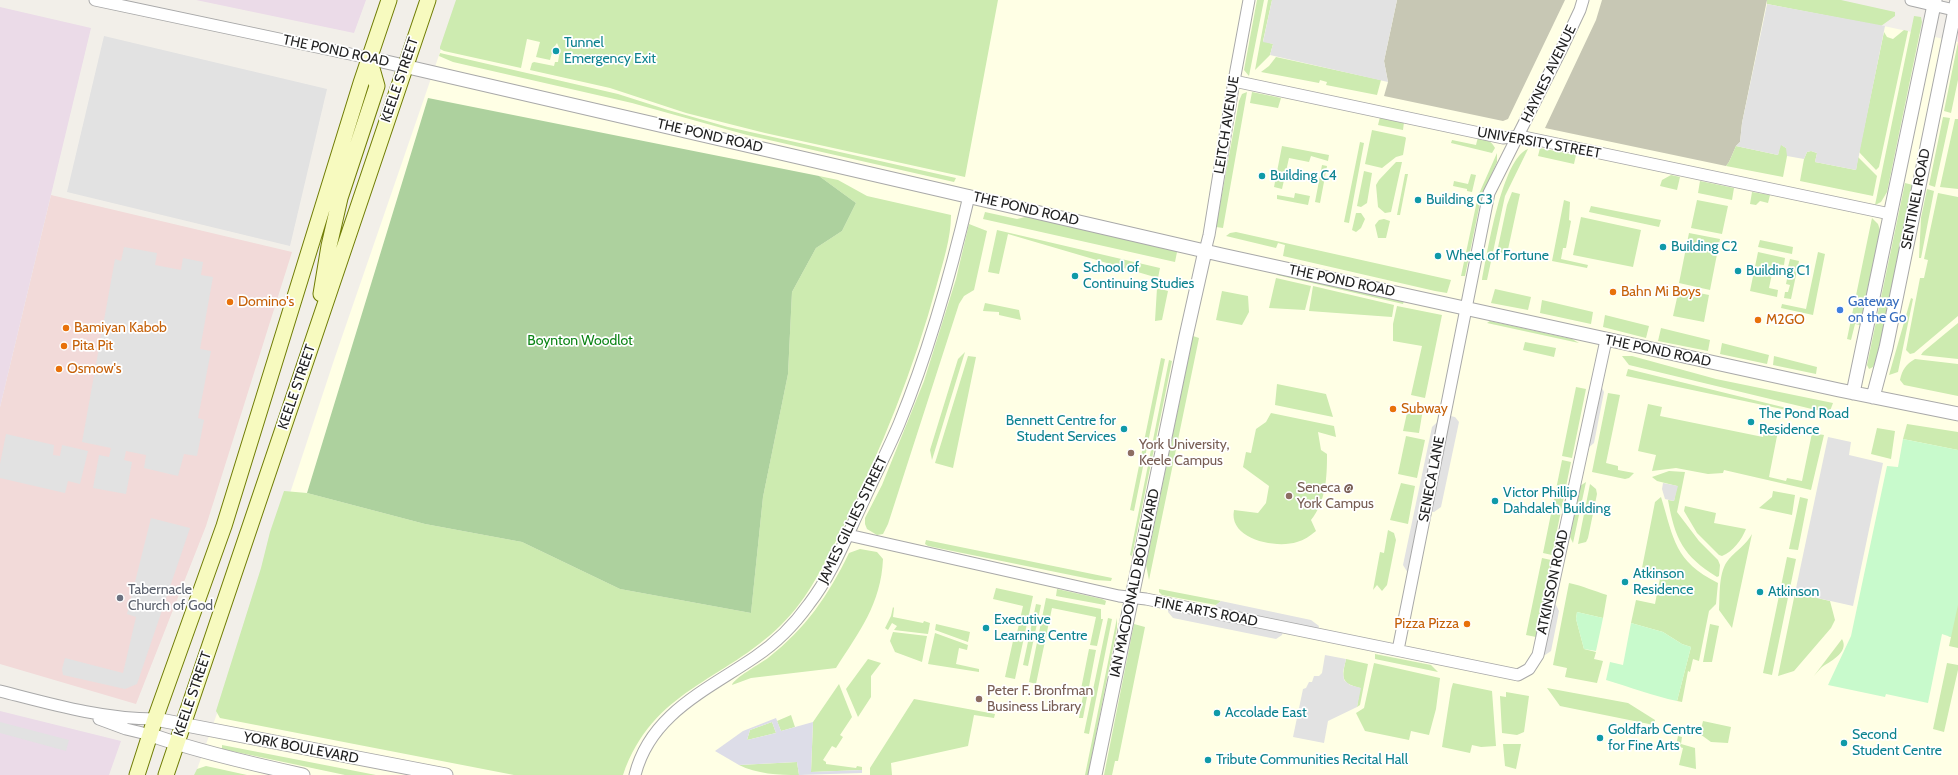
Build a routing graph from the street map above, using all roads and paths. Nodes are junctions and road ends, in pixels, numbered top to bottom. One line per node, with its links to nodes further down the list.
1 (94, 0): 10 (street, THE POND ROAD)
2 (389, 0): 10 (main road, KEELE STREET)
3 (420, 0): 11 (main road)
4 (428, 0): 11 (main road, KEELE STREET)
5 (1249, 0): 12 (street, LEITCH AVENUE)
6 (1583, 0): 13 (street, HAYNES AVENUE)
7 (1911, 0): 8 (street)
8 (1935, 3): 9 (street); 15 (street, SENTINEL ROAD)
9 (1957, 7): 21 (street, SENTINEL ROAD)
10 (369, 58): 11 (street, THE POND ROAD); 18 (main road); 29 (main road, KEELE STREET)
11 (405, 66): 14 (street, THE POND ROAD); 18 (main road, KEELE STREET)
12 (1234, 81): 13 (street, UNIVERSITY STREET); 16 (street, LEITCH AVENUE)
13 (1519, 136): 15 (street, UNIVERSITY STREET); 17 (street, HAYNES AVENUE)
14 (969, 196): 16 (street, THE POND ROAD); 23 (street, JAMES GILLIES STREET)
15 (1890, 214): 20 (street, SENTINEL ROAD)
16 (1205, 251): 17 (street, THE POND ROAD); 24 (street, IAN MACDONALD BOULEVARD)
17 (1466, 307): 19 (street, THE POND ROAD); 25 (street, SENECA LANE)
18 (313, 340): 30 (main road, KEELE STREET)
19 (1606, 340): 20 (street, THE POND ROAD); 26 (street, ATKINSON ROAD)
20 (1853, 393): 21 (street, THE POND ROAD)
21 (1873, 397): 22 (street, THE POND ROAD)
22 (1958, 414)
23 (848, 534): 24 (street, FINE ARTS ROAD); 37 (street, JAMES GILLIES STREET)
24 (1131, 598): 25 (street, FINE ARTS ROAD); 38 (street, IAN MACDONALD BOULEVARD)
25 (1398, 650): 26 (street, FINE ARTS ROAD)
26 (1518, 675)
27 (0, 691): 28 (street)
28 (74, 710): 29 (street); 31 (street)
29 (155, 719): 30 (street, YORK BOULEVARD); 31 (main road, KEELE STREET)
30 (183, 725): 32 (main road, KEELE STREET); 36 (street, YORK BOULEVARD)
31 (151, 735): 32 (street, YORK BOULEVARD); 33 (main road, KEELE STREET)
32 (176, 744): 34 (main road, KEELE STREET); 35 (street, YORK BOULEVARD)
33 (137, 775)
34 (166, 775)
35 (303, 775)
36 (446, 775)
37 (635, 775)
38 (1095, 775)

